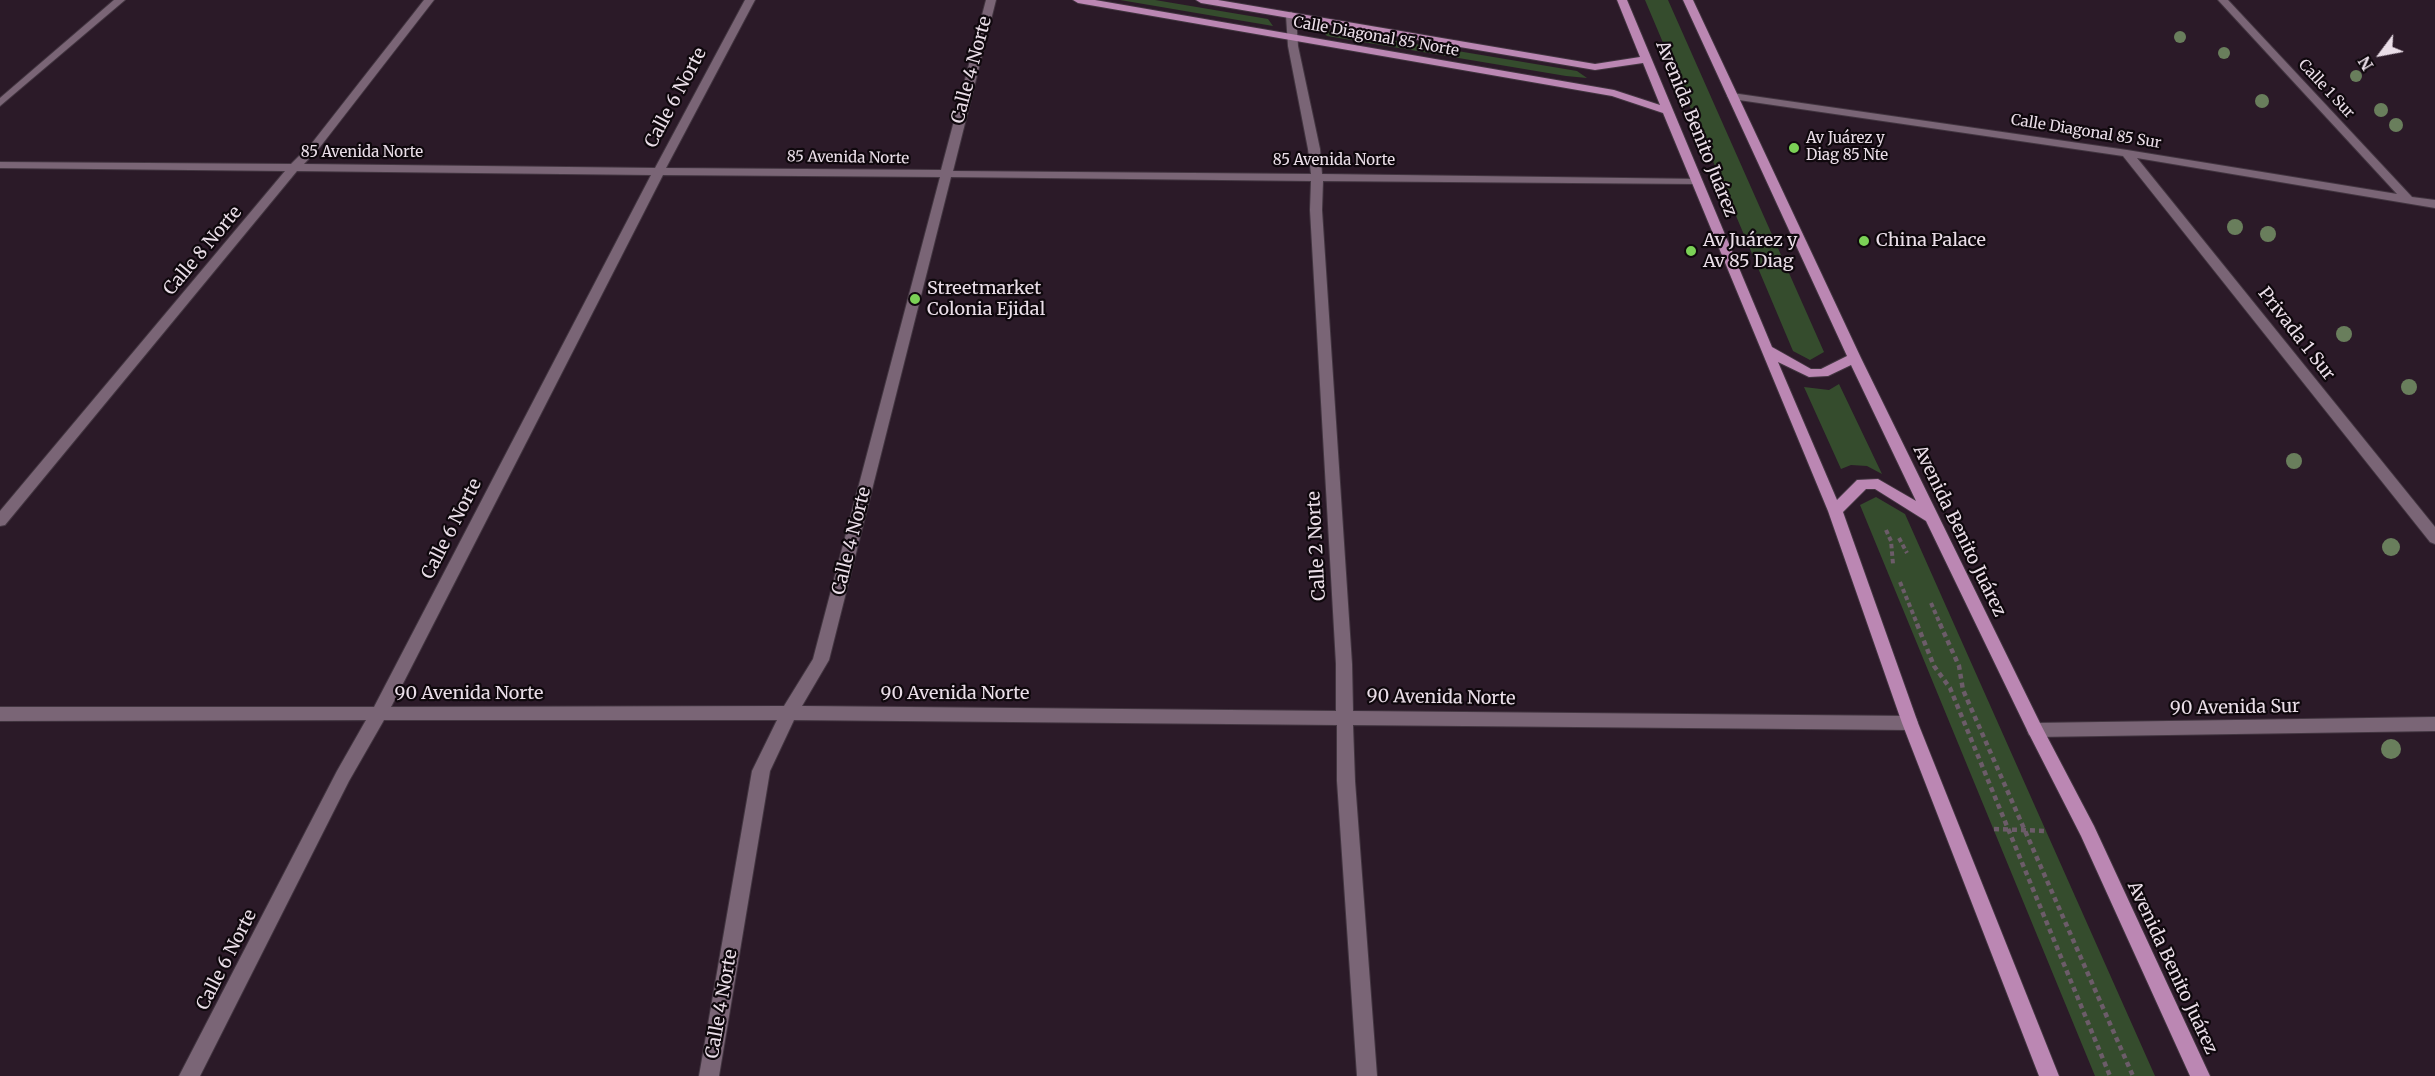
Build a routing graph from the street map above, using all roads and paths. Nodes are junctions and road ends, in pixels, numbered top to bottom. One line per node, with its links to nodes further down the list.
1 (120, 0): 14 (street)
2 (429, 0): 18 (street, Calle 8 Norte)
3 (750, 0): 19 (street, Calle 6 Norte)
4 (990, 0): 20 (street, Calle 4 Norte)
5 (1078, 0): 11 (main road, Calle Diagonal 85 Norte)
6 (1201, 0): 10 (main road, Calle Diagonal 85 Norte)
7 (1622, 0): 12 (main road, Avenida Benito Juárez)
8 (1688, 0): 13 (main road, Avenida Benito Juárez)
9 (2223, 0): 23 (street, Calle 1 Sur)
10 (1291, 15): 11 (street, Calle 2 Norte); 12 (main road, Calle Diagonal 85 Norte)
11 (1293, 38): 15 (main road, Calle Diagonal 85 Norte); 21 (street, Calle 2 Norte)
12 (1647, 59): 15 (main road, Avenida Benito Juárez)
13 (1732, 96): 16 (street, Calle Diagonal 85 Sur); 26 (main road, Avenida Benito Juárez)
14 (0, 103)
15 (1668, 111): 22 (main road, Avenida Benito Juárez)
16 (2127, 153): 23 (street, Calle Diagonal 85 Sur); 30 (street, Privada 1 Sur)
17 (0, 165): 18 (street, 85 Avenida Norte)
18 (294, 168): 19 (street, 85 Avenida Norte); 29 (street, Calle 8 Norte)
19 (660, 171): 20 (street, 85 Avenida Norte); 33 (street, Calle 6 Norte)
20 (945, 174): 21 (street, 85 Avenida Norte); 31 (street, Calle 4 Norte)
21 (1317, 176): 22 (street, 85 Avenida Norte); 34 (street, Calle 2 Norte)
22 (1696, 181): 25 (main road, Avenida Benito Juárez)
23 (2408, 199): 24 (street, Calle Diagonal 85 Sur)
24 (2435, 204)
25 (1766, 349): 26 (main road); 27 (main road, Avenida Benito Juárez)
26 (1854, 358): 28 (main road, Avenida Benito Juárez)
27 (1835, 511): 28 (main road); 35 (main road, Avenida Benito Juárez)
28 (1930, 517): 37 (main road, Avenida Benito Juárez)
29 (0, 521)
30 (2435, 538)
31 (789, 713): 33 (street, 90 Avenida Norte); 34 (street, 90 Avenida Norte); 41 (street, Calle 4 Norte)
32 (0, 714): 33 (street, 90 Avenida Norte)
33 (379, 714): 40 (street, Calle 6 Norte)
34 (1345, 716): 35 (street, 90 Avenida Norte); 42 (street, Calle 2 Norte)
35 (1910, 723): 43 (main road, Avenida Benito Juárez)
36 (2435, 724): 37 (street, 90 Avenida Sur)
37 (2035, 730): 44 (main road, Avenida Benito Juárez)
38 (1994, 829): 39 (path)
39 (2048, 831)
40 (189, 1076)
41 (710, 1076)
42 (1367, 1076)
43 (2049, 1076)
44 (2200, 1076)

